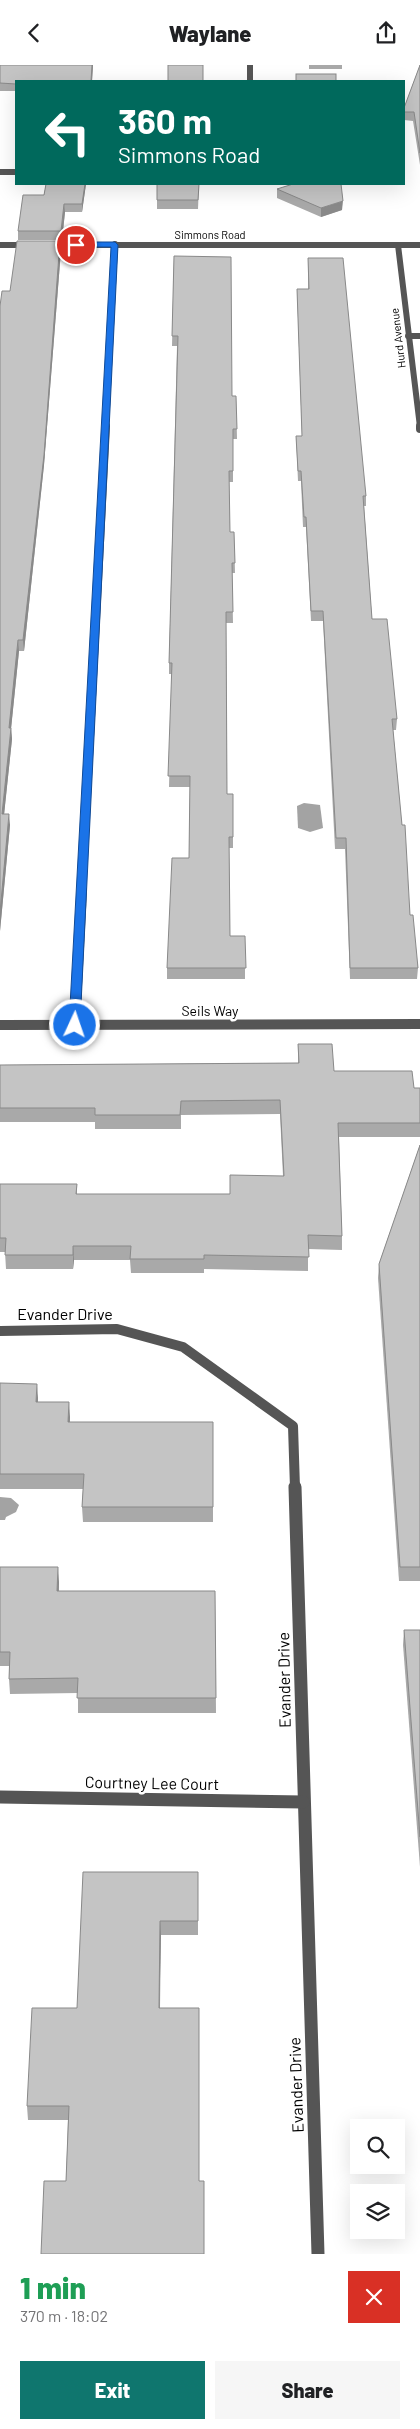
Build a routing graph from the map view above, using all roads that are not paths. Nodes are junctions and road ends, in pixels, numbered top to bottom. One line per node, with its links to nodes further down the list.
1 (250, 65): 2 (street)
2 (250, 80)
3 (0, 172): 4 (street)
4 (15, 172)
5 (0, 245): 6 (street, Simmons Road)
6 (115, 245): 7 (street, Simmons Road); 14 (street)
7 (398, 245): 8 (street, Simmons Road); 9 (street, Hurd Avenue)
8 (420, 245)
9 (408, 336): 10 (street); 11 (street, Hurd Avenue)
10 (420, 336)
11 (420, 429)
12 (420, 1024): 14 (street, Seils Way)
13 (0, 1025): 14 (street, Seils Way)
14 (75, 1025)
15 (0, 1331): 17 (street, Evander Drive)
16 (0, 1797): 17 (street, Courtney Lee Court)
17 (303, 1802): 18 (street, Evander Drive)
18 (318, 2254)

